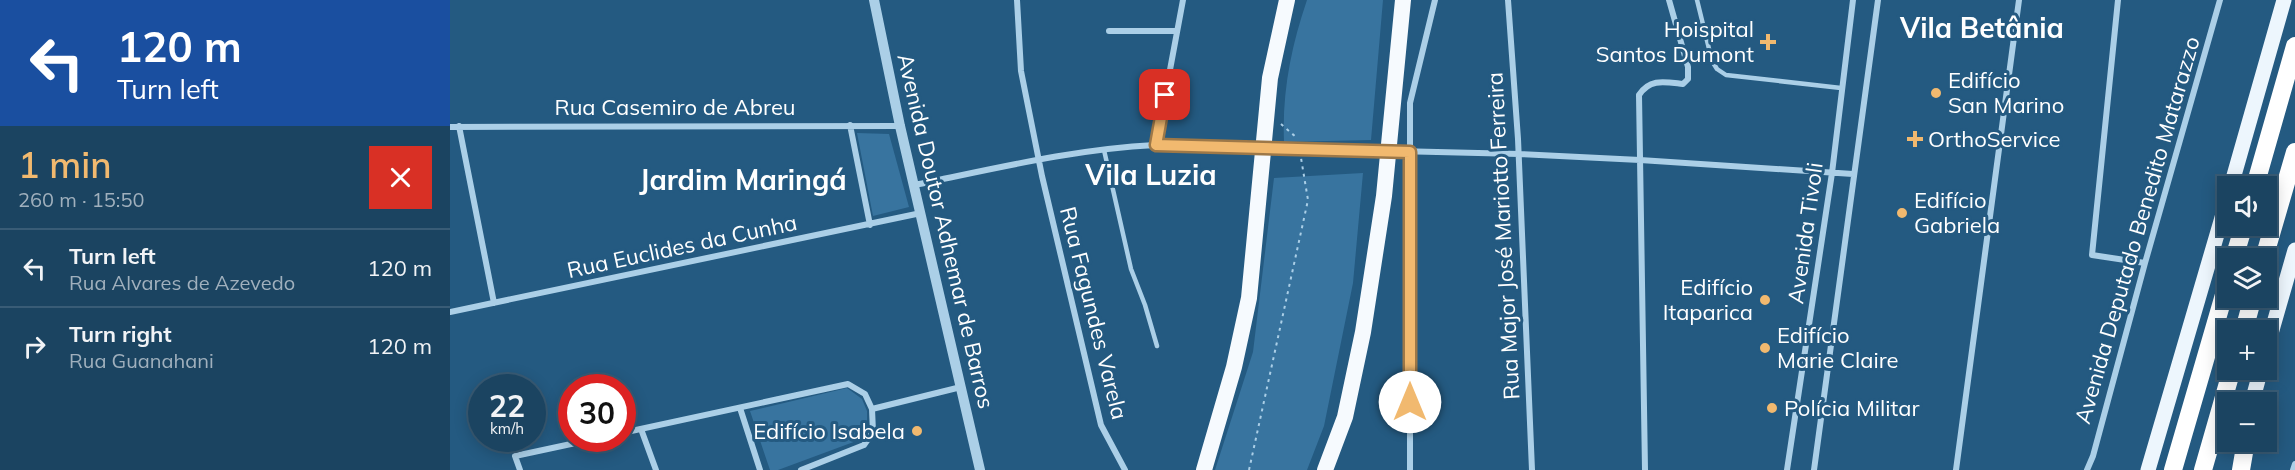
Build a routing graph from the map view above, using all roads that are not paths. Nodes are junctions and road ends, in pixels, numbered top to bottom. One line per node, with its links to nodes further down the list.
1 (874, 0): 22 (street, Avenida Doutor Adhemar de Barros)
2 (1017, 0): 29 (street, Rua Fagundes Varela)
3 (1183, 0): 17 (street)
4 (1287, 0): 63 (highway)
5 (1403, 0): 64 (highway)
6 (1435, 0): 26 (street)
7 (1508, 0): 28 (street, Rua Major José Mariotto Ferreira)
8 (1669, 0): 30 (street)
9 (1697, 0): 19 (lane)
10 (1853, 0): 19 (street, Avenida Tivoli)
11 (1878, 0): 32 (street, Avenida Tivoli)
12 (2019, 0): 70 (street)
13 (2118, 0): 41 (street)
14 (2220, 0): 41 (street, Avenida Deputado Benedito Matarazzo)
15 (2284, 0): 33 (main road)
16 (1109, 31): 17 (street)
17 (1176, 31): 24 (street)
18 (2295, 46): 34 (highway)
19 (1841, 88): 31 (street, Avenida Tivoli)
20 (850, 125): 21 (street, Rua Casemiro de Abreu); 22 (street, Rua Casemiro de Abreu); 37 (street)
21 (459, 126): 23 (street, Rua Casemiro de Abreu); 42 (street)
22 (900, 126): 35 (street, Avenida Doutor Adhemar de Barros)
23 (450, 127)
24 (1156, 145): 25 (street); 26 (street, bridge)
25 (1104, 150): 29 (street); 46 (lane)
26 (1410, 152): 28 (street); 65 (street)
27 (2295, 152): 39 (highway)
28 (1519, 154): 30 (street); 66 (street, Rua Major José Mariotto Ferreira)
29 (1039, 160): 35 (street); 62 (street, Rua Fagundes Varela)
30 (1640, 160): 31 (street); 67 (street)
31 (1832, 173): 32 (street); 68 (street, Avenida Tivoli)
32 (1853, 174): 69 (street, Avenida Tivoli)
33 (2234, 176)
34 (2258, 176)
35 (914, 185): 36 (street, Avenida Doutor Adhemar de Barros)
36 (921, 213): 37 (street, Rua Euclides da Cunha); 48 (street, Avenida Doutor Adhemar de Barros)
37 (870, 225): 42 (street, Rua Euclides da Cunha)
38 (2217, 235): 72 (main road)
39 (2267, 248)
40 (2295, 250): 45 (main road)
41 (2145, 263): 71 (street, Avenida Deputado Benedito Matarazzo)
42 (494, 303): 44 (street, Rua Euclides da Cunha)
43 (2221, 308): 73 (highway)
44 (450, 312)
45 (2275, 320)
46 (1157, 346)
47 (2229, 380): 74 (highway)
48 (961, 387): 50 (street); 61 (street, Avenida Doutor Adhemar de Barros)
49 (740, 408): 50 (street); 51 (street); 59 (street)
50 (872, 409): 60 (street)
51 (641, 429): 52 (street); 58 (street)
52 (636, 430)
53 (558, 447): 57 (street)
54 (2238, 452): 75 (main road)
55 (2244, 452): 76 (highway)
56 (2295, 464): 77 (street)
57 (520, 470)
58 (656, 470)
59 (759, 470)
60 (801, 470)
61 (980, 470)
62 (1125, 470)
63 (1204, 470)
64 (1325, 470)
65 (1410, 470)
66 (1532, 470)
67 (1645, 470)
68 (1787, 470)
69 (1814, 470)
70 (1956, 470)
71 (2087, 470)
72 (2148, 470)
73 (2174, 470)
74 (2203, 470)
75 (2232, 470)
76 (2241, 470)
77 (2293, 470)

